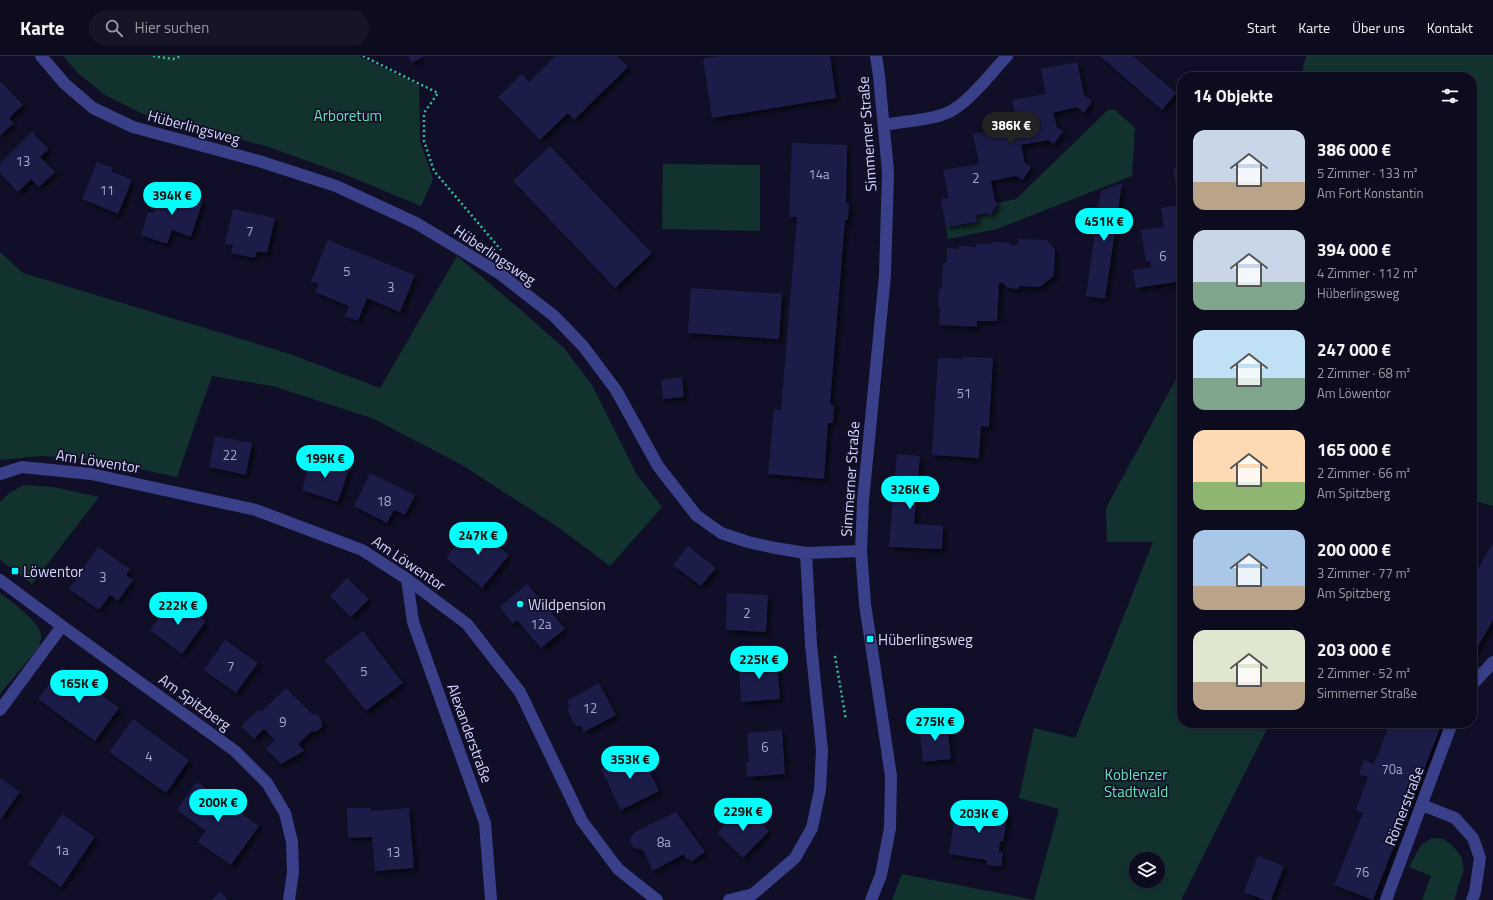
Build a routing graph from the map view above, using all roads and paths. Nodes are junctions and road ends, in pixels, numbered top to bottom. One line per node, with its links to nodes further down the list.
1 (41, 56): 11 (street, Hüberlingsweg)
2 (153, 56): 3 (path)
3 (180, 56)
4 (363, 56): 8 (path)
5 (876, 56): 7 (street, Simmerner Straße)
6 (1007, 56): 7 (street)
7 (884, 125): 10 (street, Simmerner Straße)
8 (504, 254)
9 (0, 474): 12 (street, Am Löwentor)
10 (861, 551): 11 (street, Hüberlingsweg); 26 (street, Simmerner Straße)
11 (806, 553): 25 (street)
12 (407, 578): 23 (street, Alexanderstraße); 24 (street, Am Löwentor)
13 (0, 580): 14 (street, Am Spitzberg)
14 (62, 626): 18 (street); 22 (street, Am Spitzberg)
15 (835, 656): 19 (path)
16 (1493, 662): 17 (street)
17 (1477, 680)
18 (0, 710)
19 (846, 720)
20 (1450, 728): 21 (street, Römerstraße)
21 (1422, 805): 27 (street, Römerstraße); 28 (street)
22 (289, 900)
23 (491, 900)
24 (657, 900)
25 (728, 900)
26 (871, 900)
27 (1386, 900)
28 (1472, 900)

